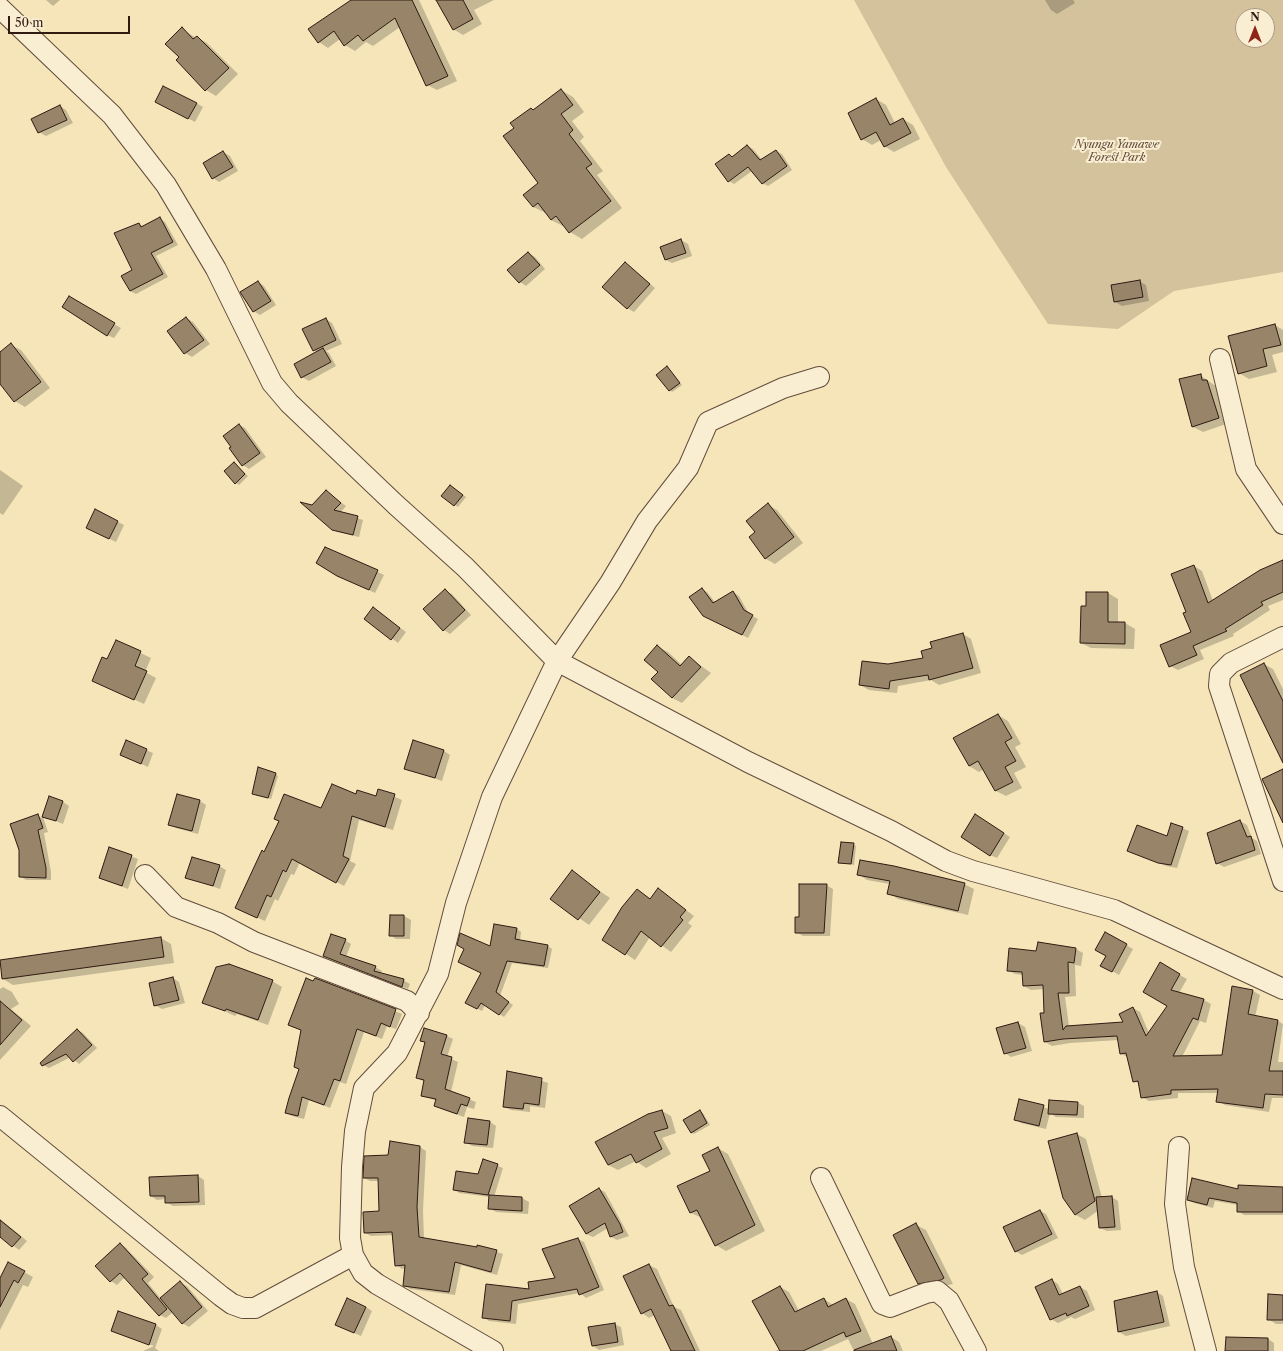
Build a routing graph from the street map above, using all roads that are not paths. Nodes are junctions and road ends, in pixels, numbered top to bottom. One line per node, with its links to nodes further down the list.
1 (2, 14): 6 (street)
2 (1220, 359): 4 (street)
3 (819, 377): 6 (street)
4 (1283, 524)
5 (1283, 636): 8 (street)
6 (557, 661): 9 (street); 10 (street)
7 (145, 875): 10 (street)
8 (1283, 880)
9 (1283, 989)
10 (419, 1013): 14 (street)
11 (0, 1116): 14 (street)
12 (1179, 1147): 17 (street)
13 (821, 1178): 16 (street)
14 (353, 1255): 15 (street)
15 (493, 1351)
16 (976, 1351)
17 (1206, 1351)

